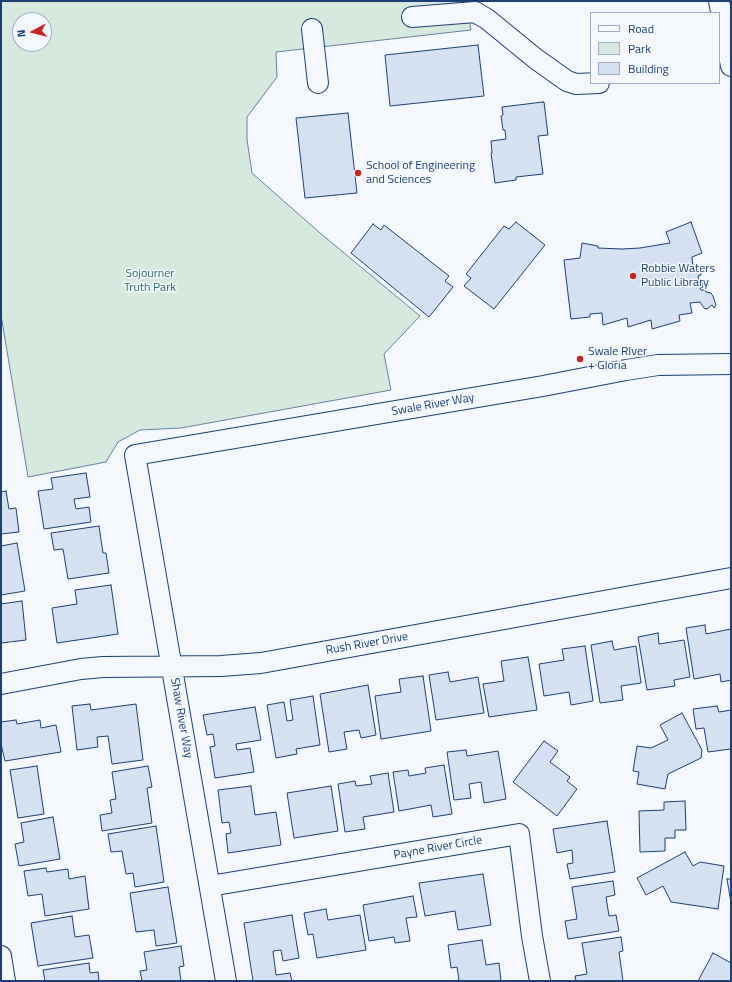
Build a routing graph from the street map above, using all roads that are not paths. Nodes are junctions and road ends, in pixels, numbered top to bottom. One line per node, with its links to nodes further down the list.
1 (719, 1): 5 (street)
2 (450, 7): 3 (street); 8 (street)
3 (412, 17)
4 (312, 29): 7 (street)
5 (731, 65): 6 (street)
6 (720, 67)
7 (318, 83)
8 (590, 83)
9 (731, 364): 10 (street, Swale River Way)
10 (135, 455): 12 (street, Shaw River Way)
11 (731, 578): 12 (street, Rush River Drive)
12 (172, 667): 13 (street, Rush River Drive); 14 (street, Shaw River Way)
13 (1, 684)
14 (210, 886): 17 (street, Shaw River Way); 18 (street, Payne River Circle)
15 (1, 956): 16 (street)
16 (5, 981)
17 (226, 981)
18 (540, 981)

